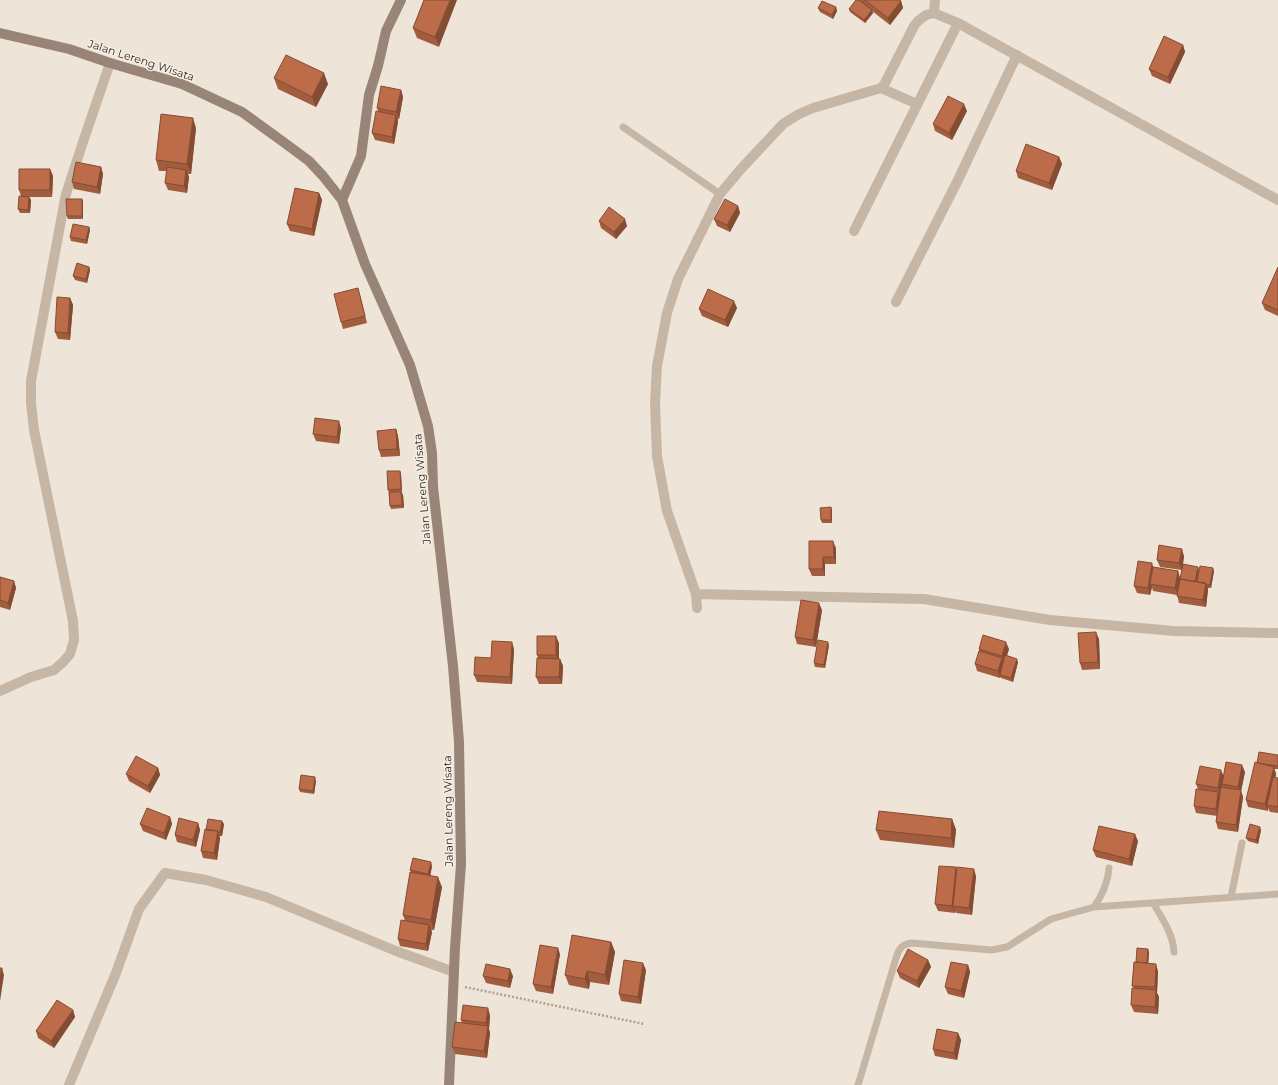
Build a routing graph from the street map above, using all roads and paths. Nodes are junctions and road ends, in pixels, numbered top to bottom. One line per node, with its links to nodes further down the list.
1 (401, 0): 12 (main road)
2 (935, 0): 3 (street)
3 (934, 13): 4 (street); 8 (street)
4 (958, 23): 6 (street); 9 (street)
5 (0, 33): 7 (main road, Jalan Lereng Wisata)
6 (1017, 55): 13 (street); 15 (street)
7 (110, 63): 12 (main road, Jalan Lereng Wisata); 19 (street)
8 (881, 88): 9 (street); 11 (street)
9 (917, 104): 14 (street)
10 (623, 127): 11 (lane)
11 (720, 194): 16 (street)
12 (342, 200): 27 (main road, Jalan Lereng Wisata)
13 (1278, 200)
14 (854, 231)
15 (896, 302)
16 (696, 594): 17 (street); 18 (street)
17 (698, 608)
18 (1278, 633)
19 (0, 691)
20 (1242, 843): 23 (lane)
21 (1108, 868): 25 (lane)
22 (1278, 894): 23 (lane)
23 (1231, 897): 24 (lane)
24 (1153, 903): 25 (lane); 26 (lane)
25 (1094, 907): 32 (lane)
26 (1174, 952)
27 (454, 972): 28 (main road, Jalan Lereng Wisata); 30 (street)
28 (453, 984): 29 (path); 31 (main road, Jalan Lereng Wisata)
29 (644, 1024)
30 (69, 1085)
31 (449, 1085)
32 (858, 1085)

